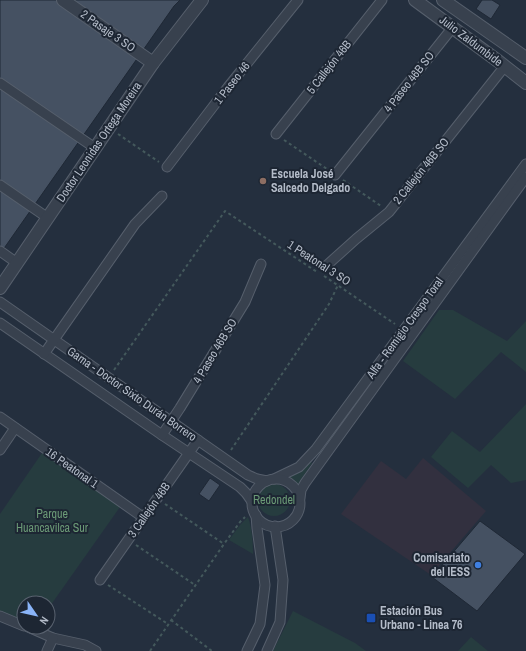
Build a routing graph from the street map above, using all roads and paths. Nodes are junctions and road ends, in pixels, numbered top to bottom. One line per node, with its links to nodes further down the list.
1 (63, 0): 10 (street, 2 Pasaje 3 SO)
2 (202, 0): 10 (street, Doctor Leonidas Ortega Moreira)
3 (298, 0): 18 (street, 1 Paseo 46)
4 (382, 0): 14 (street, 5 Callejón 46B)
5 (416, 0): 7 (street, Julio Zaldumbide)
6 (443, 0): 8 (street, Julio Zaldumbide)
7 (452, 27): 11 (street, Julio Zaldumbide); 19 (street, 4 Paseo 46B SO)
8 (509, 46): 9 (street, Julio Zaldumbide); 11 (street)
9 (526, 58)
10 (153, 63): 16 (street, Doctor Leonidas Ortega Moreira)
11 (501, 63): 13 (street, Julio Zaldumbide); 27 (street, 2 Callejón 46B SO)
12 (0, 83): 16 (street)
13 (526, 83)
14 (276, 134)
15 (125, 139): 18 (path)
16 (95, 148): 23 (street, Doctor Leonidas Ortega Moreira)
17 (526, 164): 32 (street, Alfa - Remigio Crespo Toral)
18 (167, 167)
19 (335, 175)
20 (526, 178): 45 (street, Alfa - Remigio Crespo Toral)
21 (0, 185): 23 (street)
22 (162, 196): 33 (street)
23 (48, 218): 25 (street, Doctor Leonidas Ortega Moreira)
24 (0, 251): 25 (street)
25 (17, 263): 29 (street, Doctor Leonidas Ortega Moreira)
26 (261, 264): 37 (street, 4 Paseo 46B SO)
27 (326, 266)
28 (338, 285): 32 (path, 1 Peatonal 3 SO); 35 (path, 1 Peatonal 3 SO); 41 (path)
29 (0, 288)
30 (0, 302): 33 (street, Gama - Doctor Sixto Durán Borrero)
31 (0, 323): 34 (street, Gama - Doctor Sixto Durán Borrero)
32 (404, 330): 42 (street, Alfa - Remigio Crespo Toral)
33 (55, 340): 34 (street); 35 (street, Gama - Doctor Sixto Durán Borrero)
34 (44, 354): 39 (street, Gama - Doctor Sixto Durán Borrero)
35 (109, 377): 37 (street, Gama - Doctor Sixto Durán Borrero)
36 (0, 418): 38 (street, 16 Peatonal 1)
37 (171, 421): 39 (street, 4 Paseo 46B SO); 40 (street, Gama - Doctor Sixto Durán Borrero)
38 (15, 428): 43 (street); 50 (street, 16 Peatonal 1)
39 (162, 435): 44 (street, Gama - Doctor Sixto Durán Borrero)
40 (198, 440): 44 (street, 3 Callejón 46B); 46 (street, Gama - Doctor Sixto Durán Borrero)
41 (232, 447)
42 (316, 449): 45 (street); 46 (street, Alfa - Remigio Crespo Toral)
43 (0, 450)
44 (189, 453): 48 (street, 3 Callejón 46B); 49 (street, Gama - Doctor Sixto Durán Borrero)
45 (325, 456): 47 (street, Alfa - Remigio Crespo Toral)
46 (270, 480): 47 (street); 49 (street)
47 (300, 498): 51 (street)
48 (157, 499): 50 (street, 3 Callejón 46B); 53 (path)
49 (254, 509): 51 (street); 53 (path); 66 (street)
50 (144, 518): 52 (street, 3 Callejón 46B)
51 (275, 526): 67 (street)
52 (129, 540): 54 (street, 3 Callejón 46B); 55 (path)
53 (224, 544): 55 (path)
54 (100, 580): 59 (path)
55 (195, 585): 57 (path)
56 (0, 616): 58 (street)
57 (171, 620): 59 (path); 65 (path)
58 (16, 623)
59 (168, 625): 64 (path)
60 (47, 635): 61 (street)
61 (54, 638): 62 (street); 63 (street)
62 (47, 651)
63 (96, 651)
64 (150, 651)
65 (212, 651)
66 (247, 651)
67 (267, 651)

